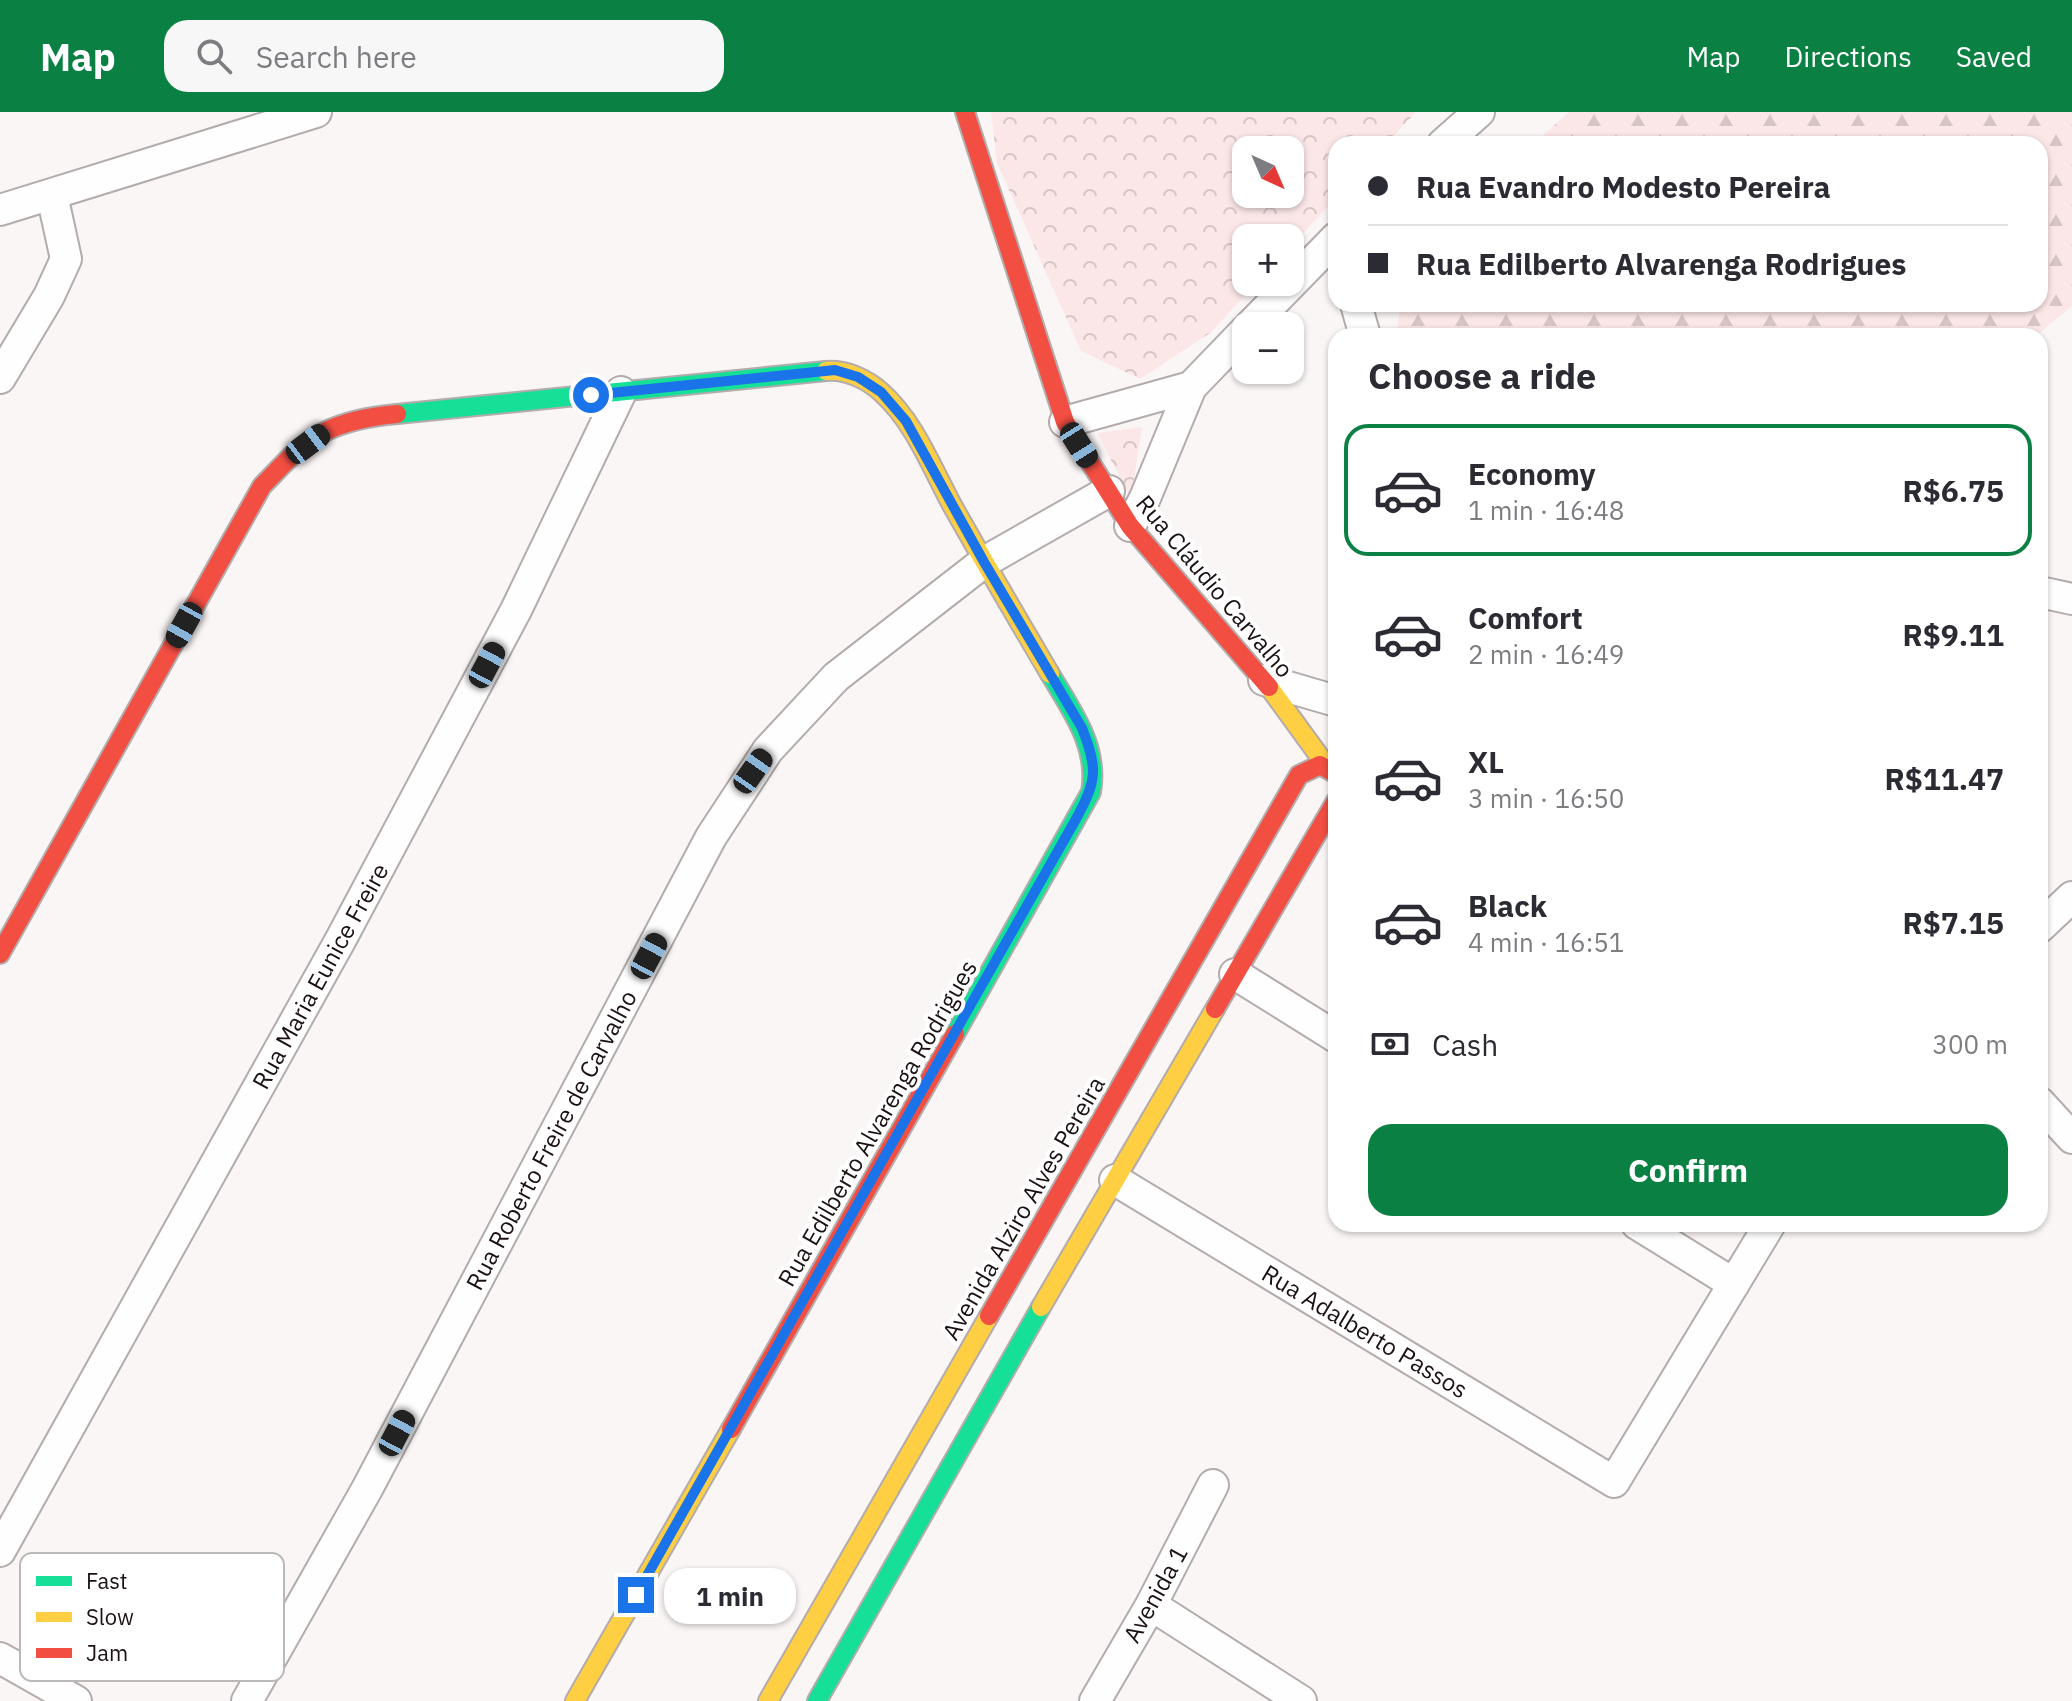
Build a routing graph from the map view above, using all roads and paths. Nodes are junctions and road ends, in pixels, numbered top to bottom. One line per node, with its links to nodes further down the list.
1 (316, 112): 5 (street)
2 (965, 112): 13 (street, Rua Cláudio Carvalho)
3 (1479, 112): 4 (street)
4 (1452, 136)
5 (52, 195): 6 (street); 10 (street)
6 (0, 210)
7 (1328, 253): 8 (street)
8 (1265, 312)
9 (1232, 345): 11 (street)
10 (0, 378)
11 (1191, 387): 13 (street); 15 (street)
12 (621, 392): 16 (street, Rua Edilberto Alvarenga Rodrigues); 26 (street, Rua Edilberto Alvarenga Rodrigues); 36 (street, Rua Maria Eunice Freire)
13 (1065, 422): 14 (street, Rua Cláudio Carvalho)
14 (1109, 491): 15 (street, Rua Cláudio Carvalho); 16 (street, Rua Roberto Freire de Carvalho)
15 (1130, 526): 19 (street, Rua Cláudio Carvalho)
16 (984, 562): 38 (street, Rua Roberto Freire de Carvalho); 45 (street, Rua Edilberto Alvarenga Rodrigues)
17 (2048, 594): 18 (street)
18 (2072, 599)
19 (1264, 680): 20 (street); 21 (street, Rua Cláudio Carvalho)
20 (1328, 699)
21 (1328, 755)
22 (1328, 763): 46 (street, Avenida Alziro Alves Pereira)
23 (1328, 815): 27 (street)
24 (2072, 897): 25 (street)
25 (2048, 920)
26 (4, 936)
27 (1235, 974): 28 (street); 31 (street)
28 (1328, 1032)
29 (2048, 1112): 30 (street)
30 (2072, 1138)
31 (1115, 1180): 34 (street, Rua Adalberto Passos); 47 (street)
32 (1650, 1232): 34 (street)
33 (1765, 1232): 34 (street)
34 (1734, 1284)
35 (1213, 1485): 37 (street, Avenida 1)
36 (0, 1551)
37 (1151, 1605): 48 (street, Avenida 1); 49 (street)
38 (284, 1636)
39 (0, 1658): 40 (street)
40 (20, 1669)
41 (41, 1681): 43 (street)
42 (258, 1681): 44 (street, Rua Roberto Freire de Carvalho)
43 (76, 1701)
44 (247, 1701)
45 (575, 1701)
46 (768, 1701)
47 (817, 1701)
48 (1095, 1701)
49 (1301, 1701)

